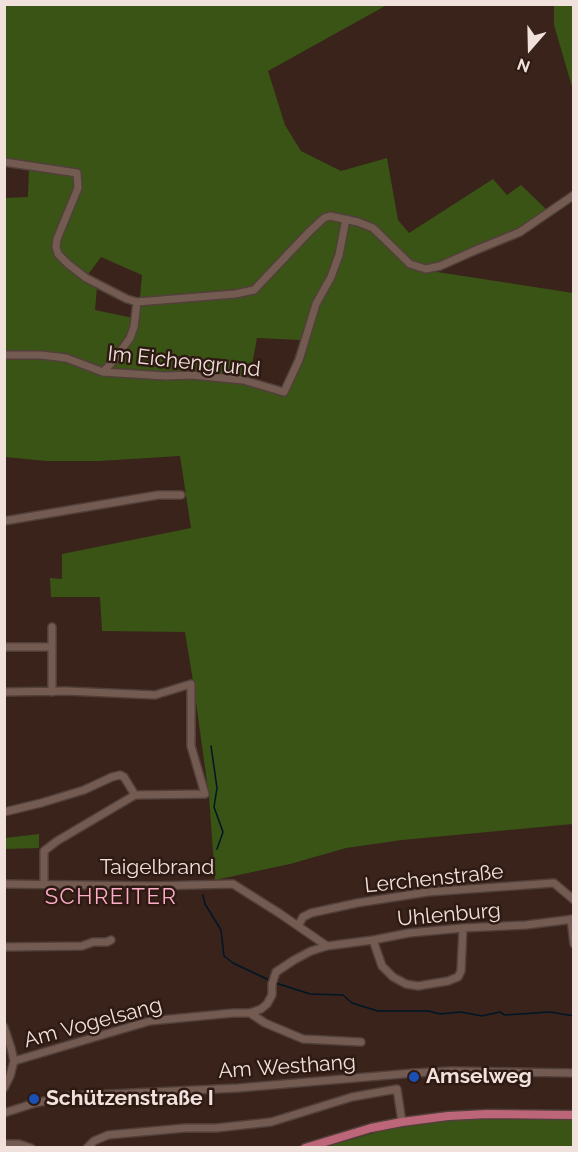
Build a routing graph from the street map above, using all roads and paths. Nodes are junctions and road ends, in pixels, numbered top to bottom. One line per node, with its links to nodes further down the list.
1 (4, 162): 4 (street)
2 (573, 195): 3 (street)
3 (346, 219): 4 (street); 6 (street, Im Eichengrund)
4 (137, 302): 6 (street)
5 (4, 355): 6 (street, Im Eichengrund)
6 (103, 372)
7 (181, 495): 8 (street)
8 (4, 522)
9 (52, 627): 10 (street)
10 (52, 646): 11 (street); 13 (street)
11 (4, 647)
12 (4, 692): 13 (street)
13 (52, 692): 14 (street)
14 (135, 795): 15 (street); 17 (street)
15 (4, 812)
16 (4, 884): 17 (street, Taigelbrand)
17 (44, 885): 20 (street, Taigelbrand)
18 (573, 900): 20 (street, Lerchenstraße)
19 (572, 919): 21 (street, Uhlenburg); 24 (street)
20 (298, 926): 25 (street, Taigelbrand)
21 (463, 928): 23 (street, Uhlenburg); 23 (street)
22 (111, 940): 26 (street)
23 (373, 940): 25 (street, Uhlenburg)
24 (573, 944)
25 (327, 946): 27 (street)
26 (4, 947)
27 (250, 1013): 29 (street); 30 (street, Am Vogelsang)
28 (4, 1027): 30 (street)
29 (361, 1042)
30 (14, 1061): 32 (street)
31 (573, 1073): 34 (street, Am Westhang)
32 (7, 1075): 33 (street)
33 (4, 1088)
34 (4, 1113)
35 (573, 1115): 36 (main road)
36 (402, 1122): 39 (street); 40 (main road)
37 (4, 1144): 38 (street)
38 (31, 1148)
39 (87, 1148)
40 (305, 1148)

